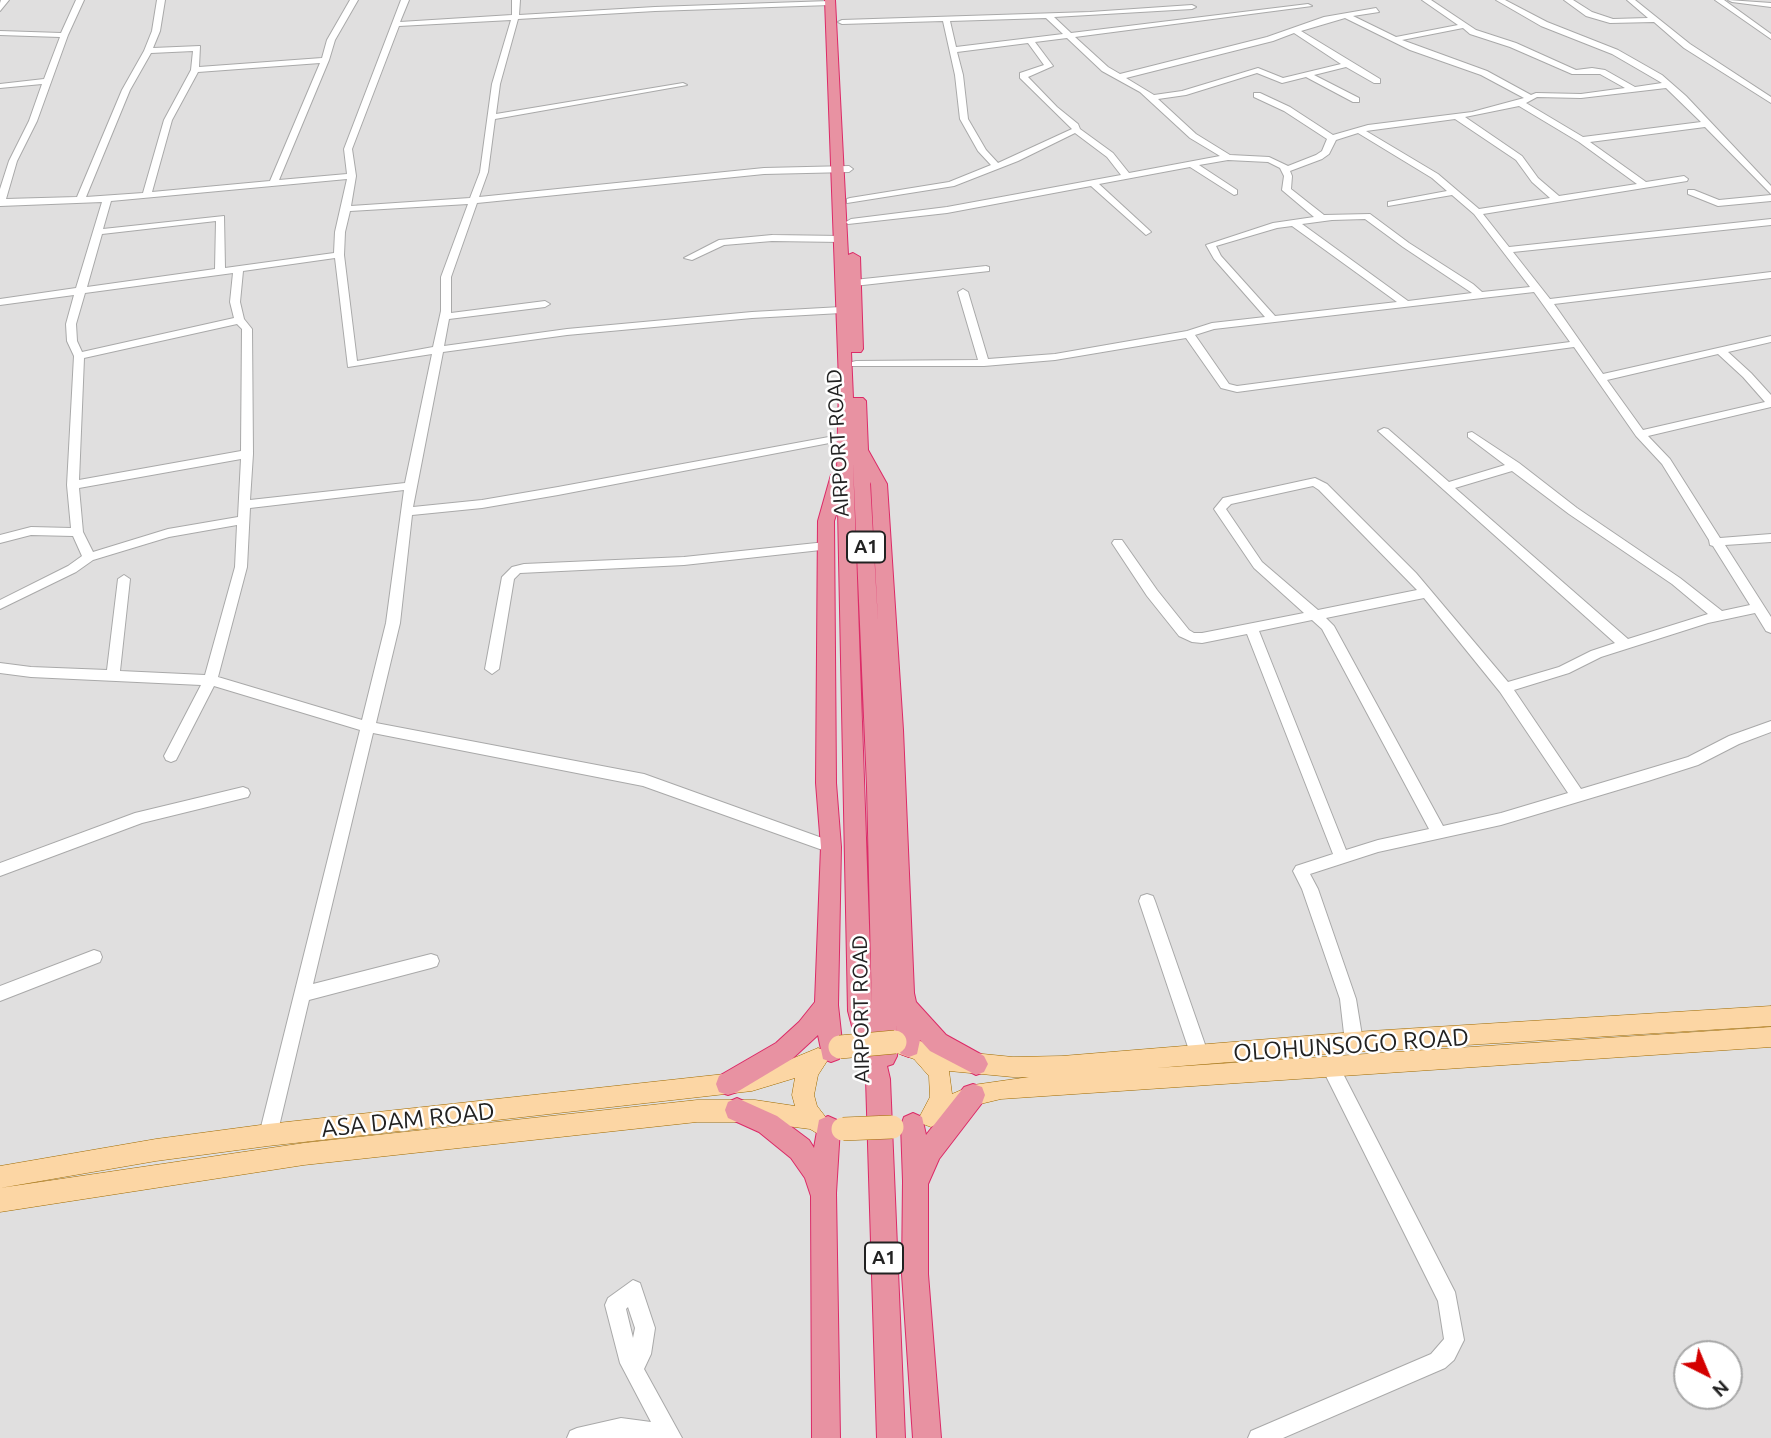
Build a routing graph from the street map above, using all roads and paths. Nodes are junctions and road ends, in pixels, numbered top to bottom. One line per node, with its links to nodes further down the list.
1 (5, 0): 17 (street)
2 (80, 0): 30 (street)
3 (161, 0): 36 (street)
4 (354, 0): 37 (street)
5 (405, 0): 26 (street)
6 (516, 0): 21 (street)
7 (1426, 0): 27 (street)
8 (1500, 0): 45 (street)
9 (1568, 0): 24 (street)
10 (1631, 0): 24 (street)
11 (1719, 0): 32 (street)
12 (1732, 0): 15 (street)
13 (834, 1): 21 (street); 25 (highway, AIRPORT ROAD / A1); 64 (highway, AIRPORT ROAD / A1)
14 (1305, 3): 23 (street); 31 (street)
15 (1771, 5)
16 (1192, 7): 19 (street)
17 (0, 9)
18 (1376, 10): 20 (street)
19 (1048, 16): 22 (street); 31 (street)
20 (1346, 16): 23 (street); 33 (street)
21 (514, 18): 26 (street); 55 (street)
22 (946, 19): 25 (street); 35 (street)
23 (1327, 19): 28 (street)
24 (1656, 20): 52 (street)
25 (842, 22): 64 (highway, AIRPORT ROAD / A1)
26 (397, 24): 66 (street)
27 (1463, 26): 33 (street); 47 (street)
28 (1295, 30): 38 (street); 41 (street)
29 (0, 33): 30 (street)
30 (64, 35): 42 (street)
31 (1071, 36): 34 (street); 41 (street)
32 (1771, 37)
33 (1395, 39): 50 (street)
34 (1031, 41): 35 (street); 57 (street)
35 (953, 50): 63 (street)
36 (148, 51): 39 (street); 81 (street)
37 (325, 60): 39 (street); 70 (street)
38 (1349, 64): 40 (street); 43 (street)
39 (195, 70): 77 (street)
40 (1306, 75): 49 (street); 51 (street)
41 (1119, 77): 49 (street)
42 (48, 81): 46 (street); 84 (street)
43 (1377, 81)
44 (683, 85): 55 (street)
45 (1668, 85): 47 (street); 56 (street)
46 (0, 86)
47 (1633, 89): 50 (street)
48 (1257, 95): 59 (street)
49 (1152, 97): 61 (street)
50 (1531, 98): 53 (street)
51 (1356, 100)
52 (1771, 101)
53 (1520, 103): 54 (street); 60 (street)
54 (1457, 116): 58 (street); 80 (street)
55 (492, 117): 82 (street)
56 (1706, 124): 60 (street); 69 (street)
57 (1076, 130): 63 (street); 67 (street)
58 (1358, 130): 59 (street); 75 (street)
59 (1332, 138): 65 (street)
60 (1582, 140): 72 (street)
61 (1228, 157): 62 (street); 65 (street)
62 (1192, 164): 67 (street); 74 (street)
63 (995, 165): 83 (street)
64 (843, 169): 82 (street); 83 (highway, AIRPORT ROAD / A1); 94 (highway, AIRPORT ROAD / A1)
65 (1287, 169): 88 (street)
66 (352, 176): 70 (street); 86 (street)
67 (1127, 177): 71 (street)
68 (1684, 179): 72 (street)
69 (1766, 181): 73 (street)
70 (274, 182): 77 (street)
71 (1094, 184): 89 (street); 93 (street)
72 (1643, 184): 80 (street)
73 (1771, 191)
74 (1234, 192)
75 (1456, 192): 85 (street); 87 (street)
76 (1691, 192): 78 (street)
77 (147, 195): 79 (street)
78 (1771, 198)
79 (107, 199): 81 (street); 92 (street)
80 (1558, 200): 87 (street)
81 (80, 201): 84 (street)
82 (472, 201): 86 (street); 112 (street)
83 (850, 201): 89 (highway, AIRPORT ROAD / A1)
84 (0, 202)
85 (1391, 204)
86 (346, 209): 96 (street)
87 (1477, 212): 95 (street)
88 (1321, 218): 90 (street); 106 (street)
89 (851, 222): 102 (highway, AIRPORT ROAD / A1)
90 (1293, 222): 110 (street); 113 (street)
91 (1771, 222): 95 (street)
92 (97, 232): 100 (street); 104 (street)
93 (1146, 232)
94 (841, 239): 97 (street); 111 (highway, AIRPORT ROAD / A1)
95 (1508, 250): 103 (street)
96 (339, 255): 98 (street); 118 (street)
97 (689, 258)
98 (239, 269): 100 (street); 114 (street)
99 (986, 270): 102 (street)
100 (220, 271): 104 (street)
101 (1771, 275): 108 (street)
102 (854, 283): 122 (highway, AIRPORT ROAD / A1)
103 (1537, 289): 106 (street); 108 (street)
104 (79, 291): 107 (street); 120 (street)
105 (963, 292): 121 (street)
106 (1480, 296): 110 (street)
107 (0, 302)
108 (1547, 302): 117 (street)
109 (545, 304): 112 (street)
110 (1406, 304): 113 (street)
111 (841, 310): 118 (street); 128 (highway, AIRPORT ROAD / A1)
112 (445, 317): 118 (street)
113 (1270, 318): 115 (street)
114 (239, 320): 120 (street); 129 (street)
115 (1189, 334): 117 (street); 121 (street)
116 (1771, 339): 119 (street)
117 (1575, 344): 123 (street)
118 (438, 351): 132 (street)
119 (1720, 351): 123 (street); 124 (street)
120 (79, 356): 131 (street)
121 (984, 363): 122 (street)
122 (856, 364): 128 (highway, AIRPORT ROAD / A1)
123 (1602, 377): 126 (street)
124 (1771, 403): 126 (street)
125 (1384, 430): 133 (street)
126 (1640, 434): 140 (street)
127 (1472, 435): 130 (street)
128 (850, 446): 135 (street); 142 (highway); 173 (highway); 186 (highway, AIRPORT ROAD / A1); 186 (highway, AIRPORT ROAD / A1)
129 (247, 454): 131 (street); 134 (street)
130 (1515, 466): 133 (street); 149 (street)
131 (73, 485): 137 (street)
132 (410, 486): 134 (street); 135 (street)
133 (1448, 486): 152 (street)
134 (244, 505): 136 (street)
135 (406, 512): 159 (street)
136 (243, 520): 143 (street); 156 (street)
137 (77, 532): 139 (street); 143 (street)
138 (1771, 537): 140 (street)
139 (0, 539)
140 (1714, 542): 147 (street)
141 (1118, 543): 150 (street)
142 (826, 546): 154 (street); 164 (highway)
143 (89, 557): 146 (street)
144 (124, 579): 155 (street)
145 (1427, 593): 148 (street); 148 (street); 157 (street)
146 (0, 605)
147 (1756, 608): 149 (street); 151 (street)
148 (1317, 615): 150 (street); 163 (street)
149 (1719, 616): 152 (street)
150 (1251, 628): 165 (street)
151 (1771, 628)
152 (1626, 645): 157 (street)
153 (0, 668): 155 (street)
154 (492, 669)
155 (113, 675): 156 (street)
156 (209, 680): 159 (street); 160 (street)
157 (1505, 688): 162 (street)
158 (1771, 726): 162 (street)
159 (368, 727): 164 (street); 171 (street)
160 (171, 756)
161 (243, 793): 166 (street)
162 (1577, 795): 163 (street)
163 (1439, 832): 165 (street)
164 (831, 847): 172 (highway)
165 (1342, 859): 177 (street)
166 (0, 870)
167 (1147, 901): 181 (street)
168 (94, 957): 170 (street)
169 (431, 961): 171 (street)
170 (0, 994)
171 (303, 994): 192 (street)
172 (826, 1005): 180 (highway); 185 (highway)
173 (906, 1007): 178 (highway); 183 (highway)
174 (1771, 1016): 175 (main road, OLOHUNSOGO ROAD)
175 (1604, 1027): 177 (main road, OLOHUNSOGO ROAD); 179 (main road)
176 (1771, 1037): 179 (main road, OLOHUNSOGO ROAD)
177 (1354, 1042): 181 (main road, OLOHUNSOGO ROAD)
178 (902, 1044): 180 (main road, bridge); 182 (main road)
179 (1613, 1048): 184 (main road, OLOHUNSOGO ROAD)
180 (828, 1053): 185 (main road, ASA DAM ROAD); 190 (main road)
181 (1200, 1056): 183 (main road, OLOHUNSOGO ROAD)
182 (930, 1059): 183 (main road, OLOHUNSOGO ROAD); 189 (main road)
183 (976, 1064)
184 (1330, 1066): 187 (main road, OLOHUNSOGO ROAD); 204 (street)
185 (727, 1084): 192 (main road, ASA DAM ROAD)
186 (882, 1086): 201 (highway, A1); 202 (highway, A1)
187 (973, 1095): 189 (main road, OLOHUNSOGO ROAD); 194 (highway)
188 (737, 1110): 190 (main road, ASA DAM ROAD); 195 (highway); 196 (main road, ASA DAM ROAD)
189 (935, 1113): 191 (main road)
190 (828, 1125): 191 (main road, bridge); 195 (highway)
191 (902, 1126): 194 (highway)
192 (268, 1135): 193 (main road, ASA DAM ROAD)
193 (0, 1177)
194 (915, 1184): 203 (highway)
195 (824, 1196): 200 (highway)
196 (0, 1200)
197 (633, 1369): 198 (street)
198 (672, 1436): 199 (street)
199 (577, 1438)
200 (826, 1438)
201 (891, 1438)
202 (900, 1438)
203 (927, 1438)
204 (1258, 1438)

